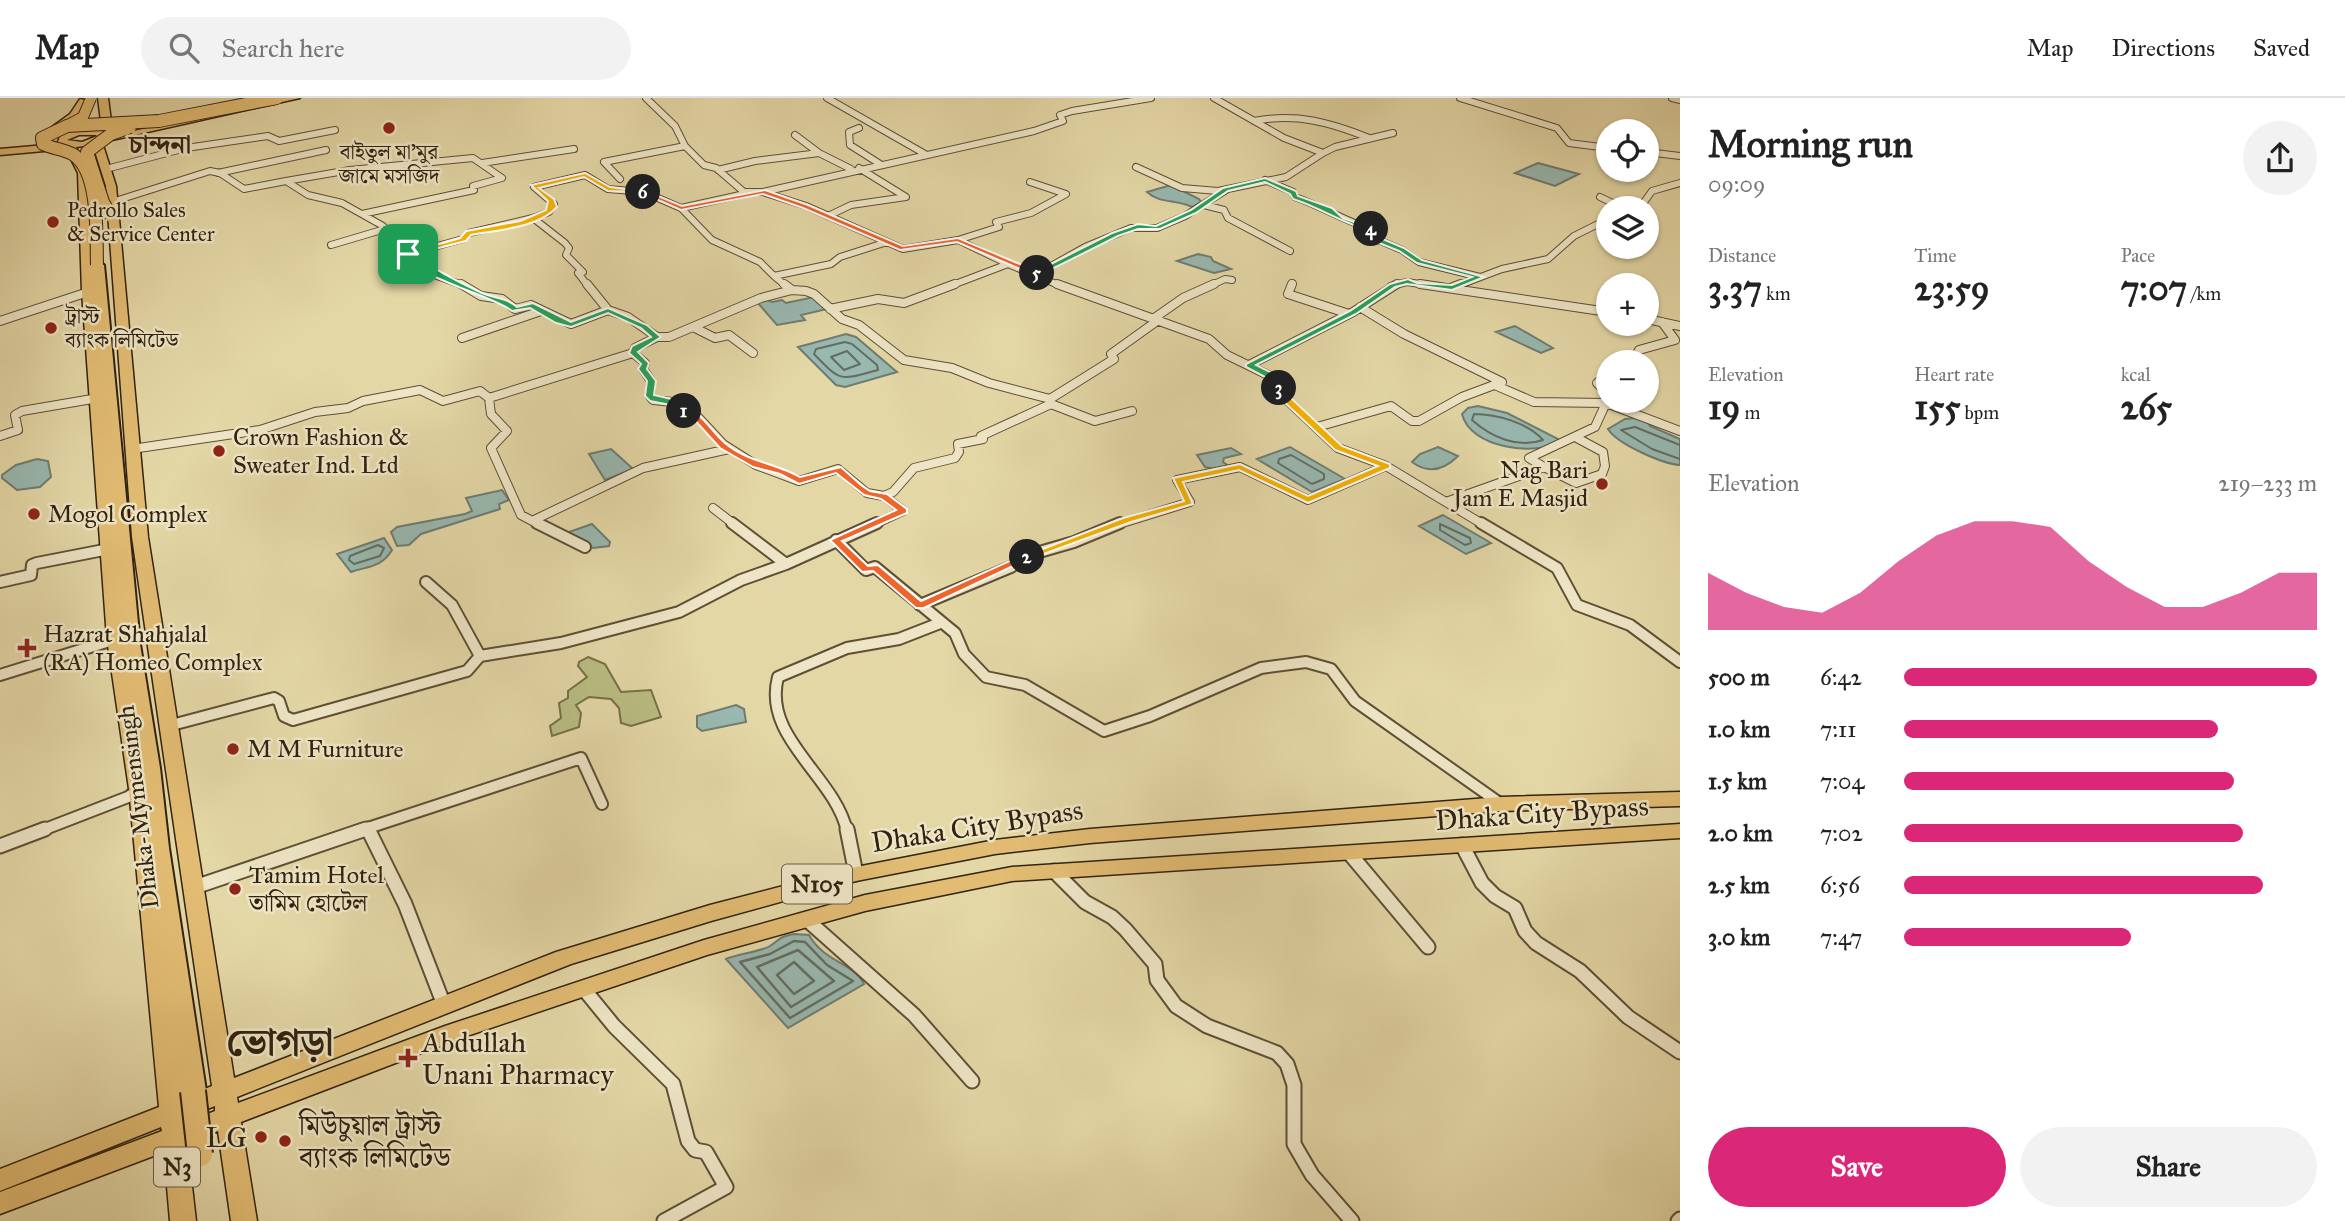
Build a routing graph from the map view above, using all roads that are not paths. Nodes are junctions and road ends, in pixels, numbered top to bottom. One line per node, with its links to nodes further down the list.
1 (103, 98): 16 (main road)
2 (269, 98): 15 (main road)
3 (277, 98): 23 (highway, bridge)
4 (286, 98): 53 (highway, bridge)
5 (295, 98): 20 (main road)
6 (646, 98): 25 (street)
7 (827, 98): 34 (street)
8 (1151, 98): 13 (street)
9 (1214, 98): 17 (street)
10 (1460, 98): 26 (street)
11 (1672, 98): 14 (street)
12 (85, 99): 23 (main road); 28 (main road)
13 (1120, 100): 34 (street)
14 (1680, 100)
15 (147, 120): 16 (main road); 27 (main road)
16 (106, 121): 27 (main road)
17 (1254, 121): 24 (street); 32 (street)
18 (859, 128): 37 (street)
19 (335, 130): 27 (street)
20 (139, 133): 27 (main road); 27 (main road)
21 (1393, 133): 24 (street)
22 (796, 135): 31 (street)
23 (67, 136): 27 (main road); 28 (main road); 67 (main road, Dhaka-Mymensingh / N3); 67 (highway, bridge)
24 (1369, 138): 32 (street)
25 (685, 146): 40 (street); 42 (street)
26 (1596, 146)
27 (101, 148): 53 (main road, Dhaka-Mymensingh / N3)
28 (0, 149)
29 (574, 149): 36 (street)
30 (326, 150): 41 (street)
31 (819, 153): 39 (street); 40 (street)
32 (1323, 153): 43 (street)
33 (1659, 153): 35 (street)
34 (925, 154): 37 (street)
35 (1680, 156)
36 (481, 163): 44 (street); 54 (street)
37 (880, 164): 39 (street)
38 (1136, 167): 47 (street)
39 (855, 169): 48 (street); 55 (street)
40 (718, 170): 49 (street)
41 (218, 173): 44 (street); 53 (street)
42 (620, 179)
43 (1265, 180): 47 (street); 68 (street)
44 (286, 181): 54 (street)
45 (1030, 182): 59 (street)
46 (1680, 183): 50 (street)
47 (1226, 190): 51 (street)
48 (763, 192): 49 (street); 55 (street)
49 (749, 193): 52 (street)
50 (1648, 196)
51 (1204, 205): 62 (street); 65 (street)
52 (681, 208): 56 (street); 66 (street)
53 (111, 209): 103 (main road, Dhaka-Mymensingh / N3)
54 (362, 214): 58 (street)
55 (828, 216): 60 (street)
56 (533, 218): 63 (street); 75 (street)
57 (1596, 225): 68 (street)
58 (385, 229): 61 (street); 63 (street)
59 (958, 240): 60 (street); 64 (street)
60 (887, 242): 66 (street)
61 (331, 245)
62 (1290, 251)
63 (408, 254): 77 (street)
64 (1008, 264): 65 (street); 74 (street)
65 (1035, 275): 79 (street)
66 (774, 276): 72 (street)
67 (93, 277): 80 (street); 92 (main road, Dhaka-Mymensingh / N3); 144 (highway, bridge)
68 (1480, 277): 71 (street)
69 (1231, 280): 79 (street)
70 (1292, 283): 78 (street)
71 (1452, 287): 73 (street); 76 (street)
72 (792, 290): 74 (street); 84 (street)
73 (1360, 307): 78 (street); 91 (street)
74 (831, 309): 95 (street)
75 (608, 310): 77 (street); 85 (street)
76 (1596, 310)
77 (541, 311): 86 (street)
78 (1349, 314): 90 (street)
79 (1155, 320): 90 (street); 95 (street)
80 (0, 321)
81 (1659, 321): 82 (street)
82 (1662, 322): 83 (street); 87 (street)
83 (1680, 326)
84 (693, 327): 85 (street); 89 (street)
85 (657, 337): 88 (street)
86 (462, 338)
87 (1639, 350)
88 (633, 353): 93 (street); 104 (street)
89 (753, 353)
90 (1249, 365): 99 (street)
91 (1497, 386): 94 (street); 99 (street)
92 (98, 398): 101 (street); 113 (main road, Dhaka-Mymensingh / N3)
93 (489, 398): 103 (street); 110 (street)
94 (1596, 399)
95 (1050, 402): 96 (street); 107 (street)
96 (1132, 411)
97 (1602, 413): 102 (street)
98 (1640, 413): 100 (street)
99 (1317, 427): 105 (street)
100 (1680, 431)
101 (0, 436)
102 (1577, 438): 106 (street); 106 (street)
103 (132, 449): 123 (main road, Dhaka-Mymensingh / N3)
104 (729, 449): 107 (street); 110 (street)
105 (1386, 466): 108 (street); 117 (street)
106 (1544, 467): 108 (street)
107 (884, 496): 111 (street)
108 (1446, 502): 121 (street)
109 (713, 508): 114 (street)
110 (534, 520): 112 (street)
111 (836, 540): 114 (street); 117 (street)
112 (585, 547)
113 (108, 549): 115 (street); 119 (main road, Dhaka-Mymensingh / N3)
114 (786, 564): 120 (street)
115 (0, 582)
116 (426, 582): 120 (street)
117 (920, 605): 118 (street)
118 (940, 622): 127 (street); 134 (street)
119 (116, 639): 122 (street); 124 (main road, Dhaka-Mymensingh / N3)
120 (480, 656): 123 (street)
121 (1680, 662)
122 (0, 675)
123 (168, 726): 135 (main road, Dhaka-Mymensingh / N3)
124 (139, 789): 131 (street); 143 (main road, Dhaka-Mymensingh / N3)
125 (1680, 799): 127 (main road, Dhaka City Bypass / N105)
126 (602, 804): 128 (street)
127 (1501, 804): 134 (main road, Dhaka City Bypass / N105)
128 (368, 828): 135 (street); 139 (street)
129 (1680, 831): 130 (main road, Dhaka City Bypass / N105)
130 (1462, 845): 132 (main road, Dhaka City Bypass / N105); 140 (street)
131 (0, 846)
132 (1350, 854): 133 (main road, Dhaka City Bypass / N105); 137 (street)
133 (1054, 871): 136 (main road, Dhaka City Bypass / N105); 150 (street)
134 (856, 874): 139 (main road, Dhaka City Bypass / N105)
135 (192, 888): 142 (main road, Dhaka-Mymensingh / N3)
136 (806, 919): 138 (main road, Dhaka City Bypass / N105); 141 (street)
137 (1428, 947)
138 (583, 989): 142 (main road, Dhaka City Bypass / N105); 149 (street)
139 (444, 1005): 142 (main road, Dhaka City Bypass / N105)
140 (1680, 1052)
141 (972, 1081)
142 (226, 1103): 143 (main road); 148 (main road, N3)
143 (172, 1124): 145 (main road); 146 (main road); 147 (main road, Dhaka-Mymensingh / N3)
144 (200, 1154)
145 (0, 1180)
146 (0, 1203)
147 (183, 1221)
148 (244, 1221)
149 (664, 1221)
150 (1352, 1221)

